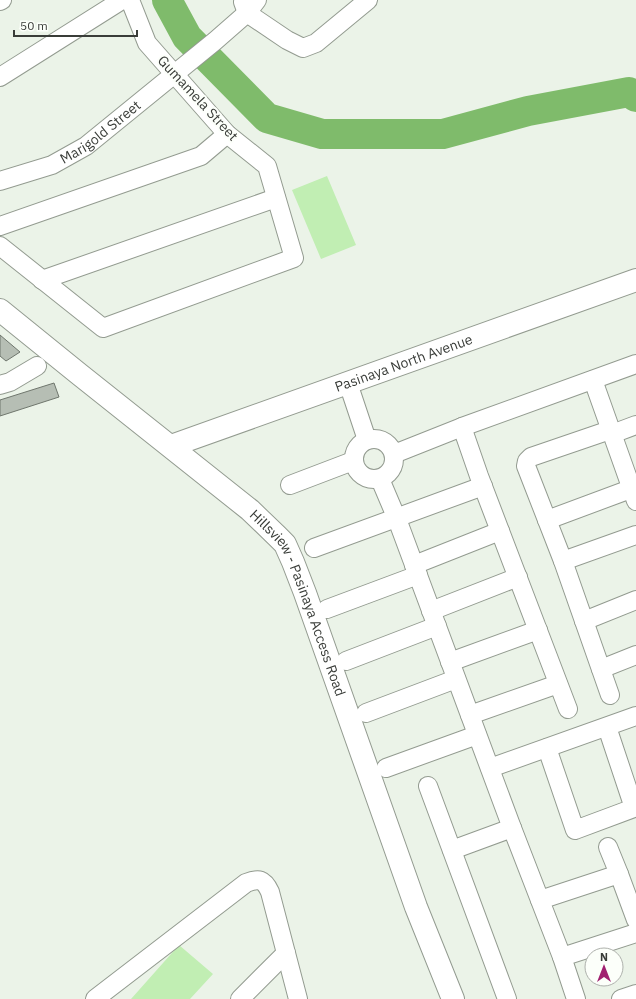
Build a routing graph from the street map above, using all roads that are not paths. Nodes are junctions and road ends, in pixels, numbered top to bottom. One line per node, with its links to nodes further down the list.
1 (122, 0): 6 (street)
2 (130, 0): 5 (street, Gumamela Street)
3 (368, 0): 4 (street)
4 (249, 4): 5 (street, Marigold Street)
5 (175, 74): 7 (street, Gumamela Street); 8 (street, Marigold Street)
6 (0, 77)
7 (227, 134): 9 (street, Gumamela Street); 10 (street)
8 (0, 181)
9 (276, 198): 12 (street); 12 (street, Gumamela Street)
10 (0, 226)
11 (0, 246): 12 (street)
12 (42, 280)
13 (636, 280): 19 (street, Pasinaya North Avenue)
14 (0, 310): 24 (street, Hillsview - Pasinaya Access Road)
15 (636, 364): 18 (street)
16 (37, 366): 17 (street)
17 (3, 380)
18 (593, 380): 21 (street); 22 (street)
19 (348, 383): 23 (street); 24 (street, Pasinaya North Avenue)
20 (636, 425): 22 (street)
21 (462, 427): 25 (street); 29 (street)
22 (611, 432): 30 (street); 32 (street)
23 (367, 440): 25 (street); 26 (street)
24 (171, 446): 74 (street, Hillsview - Pasinaya Access Road)
25 (394, 454): 27 (street)
26 (353, 461): 27 (street); 28 (street)
27 (380, 479): 31 (street)
28 (290, 485)
29 (483, 486): 31 (street); 33 (street)
30 (635, 492): 32 (street)
31 (397, 519): 35 (street); 37 (street)
32 (547, 520): 36 (street)
33 (500, 531): 37 (street); 38 (street)
34 (636, 535): 36 (street)
35 (314, 548)
36 (563, 562): 42 (street)
37 (416, 570): 40 (street); 41 (street)
38 (518, 577): 41 (street); 43 (street)
39 (636, 600): 42 (street)
40 (327, 609)
41 (434, 619): 45 (street); 46 (street)
42 (584, 621): 47 (street)
43 (538, 630): 46 (street); 49 (street)
44 (636, 655): 47 (street)
45 (346, 661)
46 (450, 662): 48 (street)
47 (601, 669): 50 (street)
48 (456, 679): 52 (street); 53 (street)
49 (558, 684): 51 (street); 53 (street)
50 (610, 695)
51 (568, 709)
52 (366, 713)
53 (470, 715): 56 (street)
54 (636, 716): 55 (street)
55 (607, 727): 57 (street); 57 (street)
56 (478, 735): 58 (street); 59 (street)
57 (547, 748): 59 (street)
58 (386, 768)
59 (490, 768): 61 (street)
60 (428, 786): 63 (street)
61 (512, 828): 63 (street); 65 (street)
62 (608, 847): 64 (street)
63 (452, 850): 75 (street)
64 (619, 874): 65 (street); 66 (street)
65 (540, 900): 69 (street)
66 (636, 920)
67 (636, 933): 69 (street)
68 (286, 953): 71 (street); 72 (street); 73 (street)
69 (562, 958): 76 (street)
70 (636, 994): 77 (street)
71 (95, 999)
72 (240, 999)
73 (298, 999)
74 (453, 999)
75 (507, 999)
76 (576, 999)
77 (621, 999)

